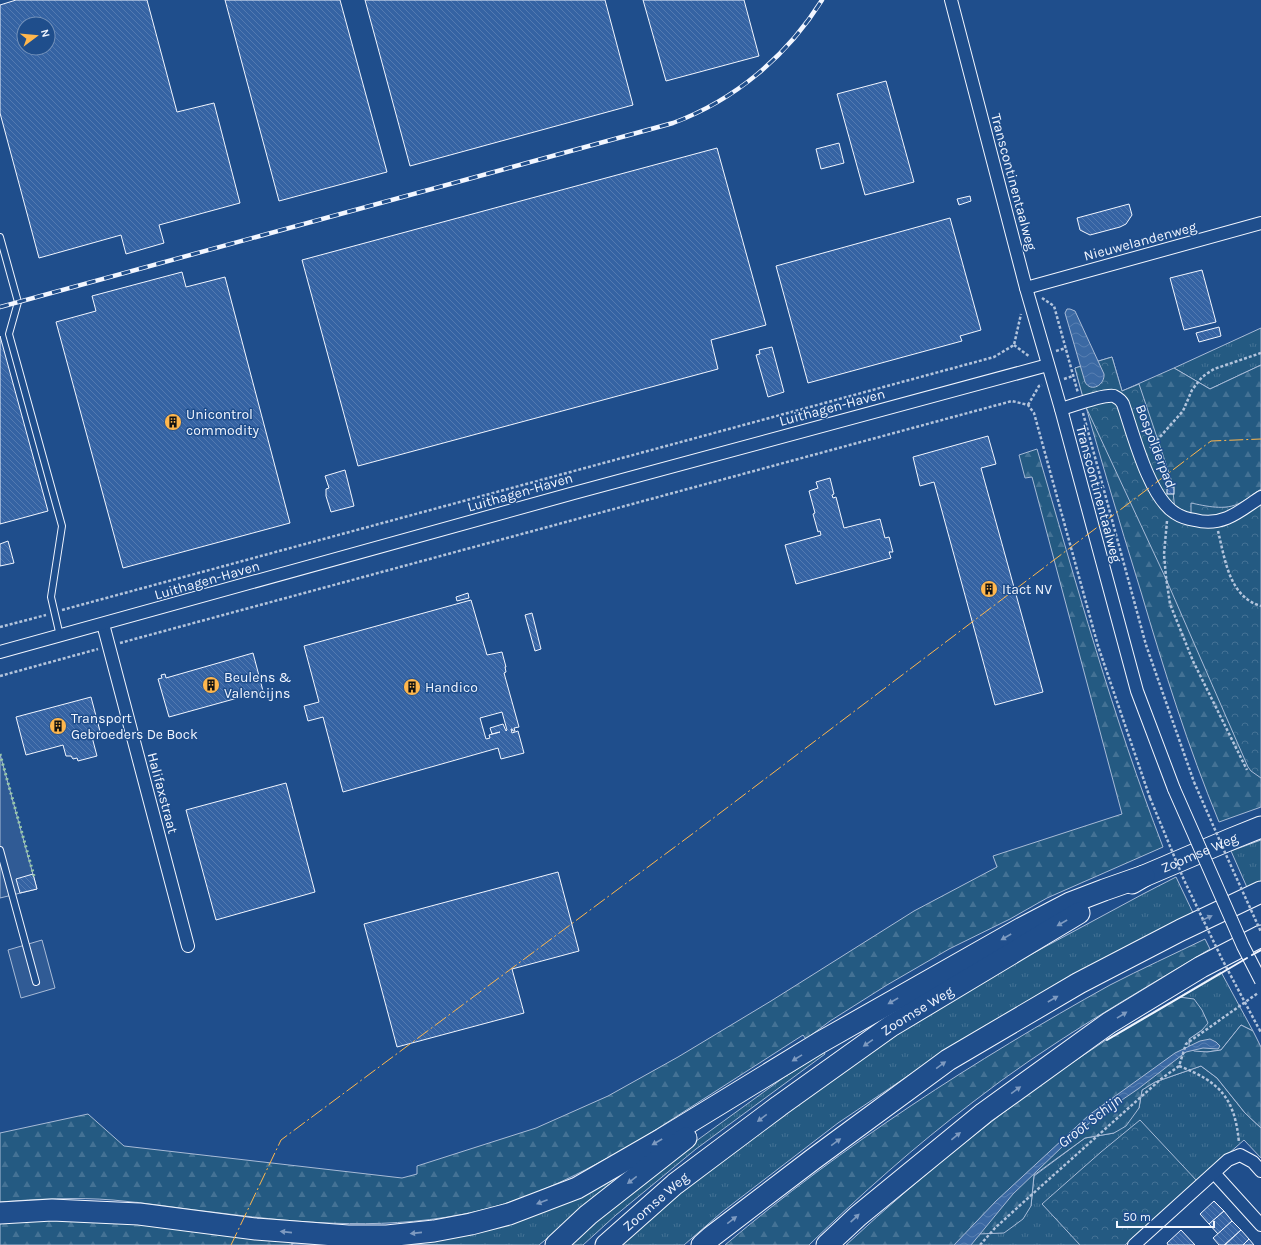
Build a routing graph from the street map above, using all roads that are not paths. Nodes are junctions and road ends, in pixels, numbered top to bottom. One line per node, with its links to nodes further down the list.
1 (952, 0): 4 (street, Transcontinentaalweg)
2 (1261, 223): 4 (street, Nieuwelandenweg)
3 (0, 236): 9 (lane)
4 (1026, 288): 5 (street, Transcontinentaalweg)
5 (1048, 365): 6 (street, Transcontinentaalweg); 8 (street, Luithagen-Haven)
6 (1061, 409): 7 (street, Bospolderpad); 17 (street, Transcontinentaalweg, bridge)
7 (1261, 496)
8 (103, 624): 9 (street, Luithagen-Haven); 16 (street, Halifaxstraat)
9 (60, 636): 10 (street, Luithagen-Haven)
10 (0, 652)
11 (1261, 827): 13 (highway, Zoomse Weg)
12 (0, 850): 18 (lane)
13 (1144, 876): 19 (highway, one-way to 19); 25 (highway, Zoomse Weg, one-way to 25)
14 (1261, 892): 26 (highway, one-way to 14)
15 (1261, 936): 27 (highway, one-way to 15)
16 (188, 946)
17 (1261, 981)
18 (36, 982)
19 (774, 1072): 22 (highway, one-way to 22); 24 (highway, one-way to 24)
20 (1261, 1171): 21 (street)
21 (1214, 1173): 23 (street); 28 (street)
22 (0, 1213)
23 (1261, 1225)
24 (556, 1245)
25 (606, 1245)
26 (702, 1245)
27 (827, 1245)
28 (1134, 1245)

